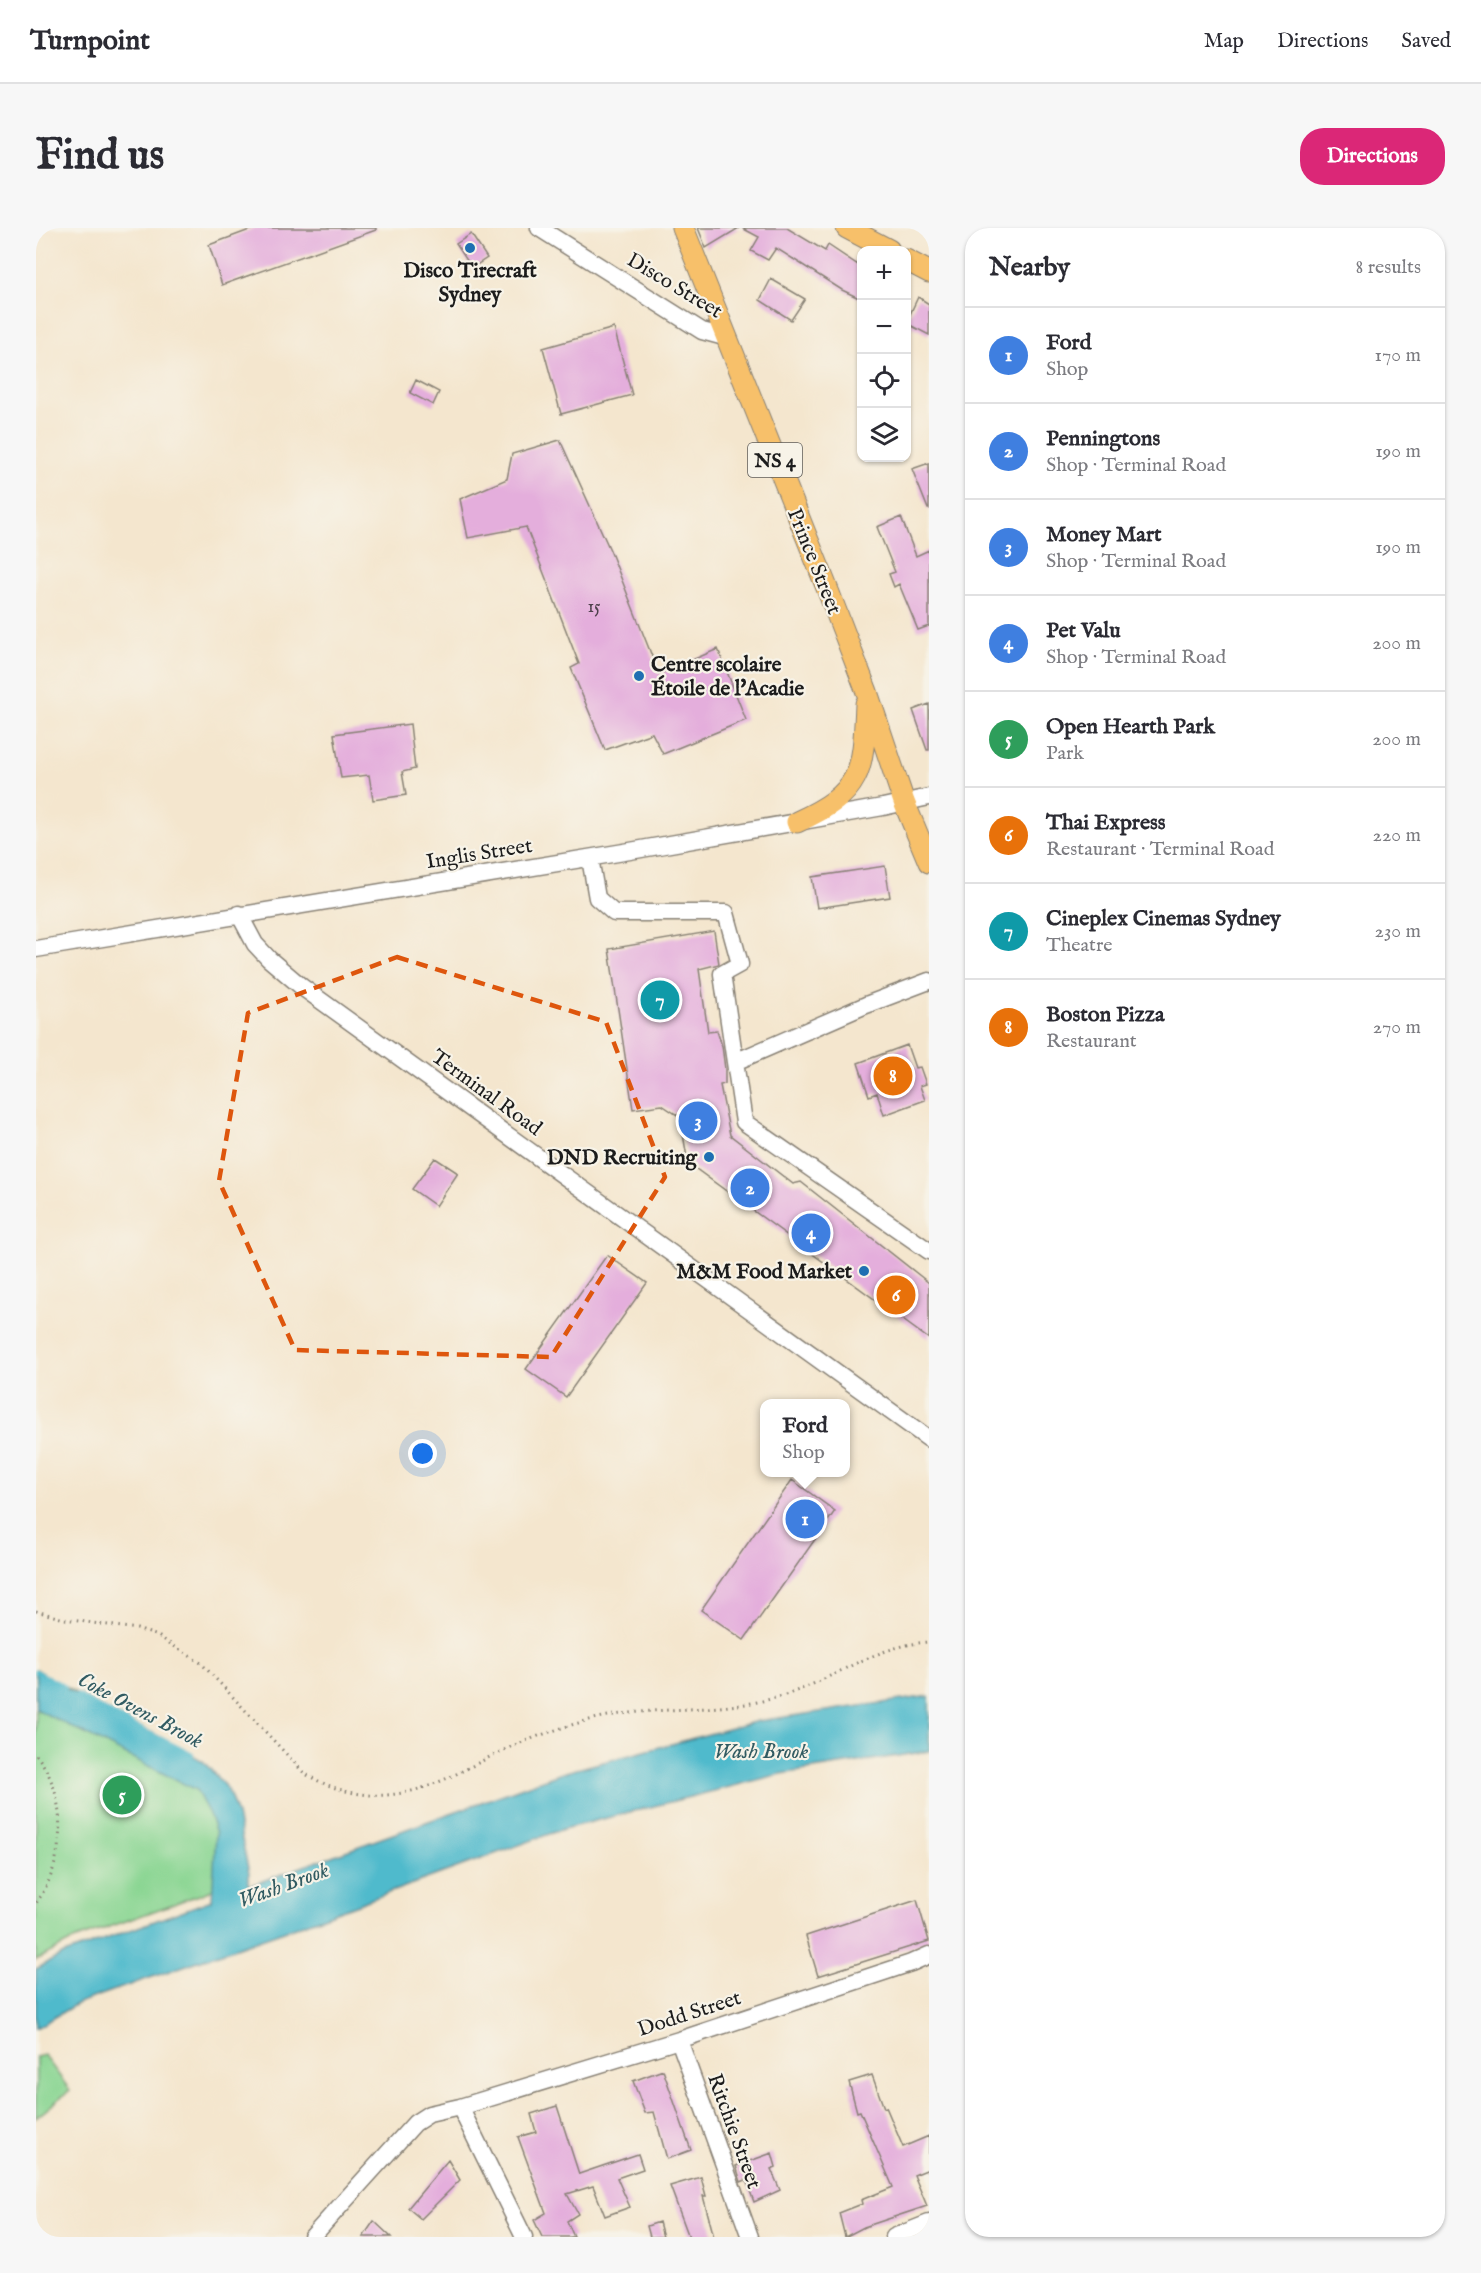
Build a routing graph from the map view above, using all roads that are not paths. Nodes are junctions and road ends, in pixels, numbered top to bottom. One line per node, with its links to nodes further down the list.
1 (539, 228): 7 (street, Disco Street)
2 (683, 228): 7 (main road, Prince Street / NS 4)
3 (847, 228): 4 (main road)
4 (881, 246)
5 (911, 263): 6 (main road)
6 (929, 272)
7 (728, 338): 8 (main road, Prince Street / NS 4)
8 (867, 692): 10 (main road, Prince Street / NS 4); 11 (main road)
9 (929, 797): 10 (street, Inglis Street)
10 (904, 802): 11 (street, Inglis Street); 13 (main road, Prince Street / NS 4)
11 (797, 822): 12 (street, Inglis Street)
12 (590, 858): 14 (street, Inglis Street); 17 (street)
13 (929, 862)
14 (239, 914): 15 (street, Inglis Street); 19 (street, Terminal Road)
15 (36, 949)
16 (929, 981): 17 (street)
17 (735, 1062): 18 (street)
18 (929, 1251)
19 (929, 1439)
20 (929, 1955): 21 (street, Dodd Street)
21 (679, 2040): 22 (street, Dodd Street); 26 (street, Ritchie Street)
22 (460, 2107): 24 (street, Dodd Street); 25 (street)
23 (929, 2223): 27 (street)
24 (312, 2237)
25 (524, 2237)
26 (750, 2237)
27 (894, 2237)

